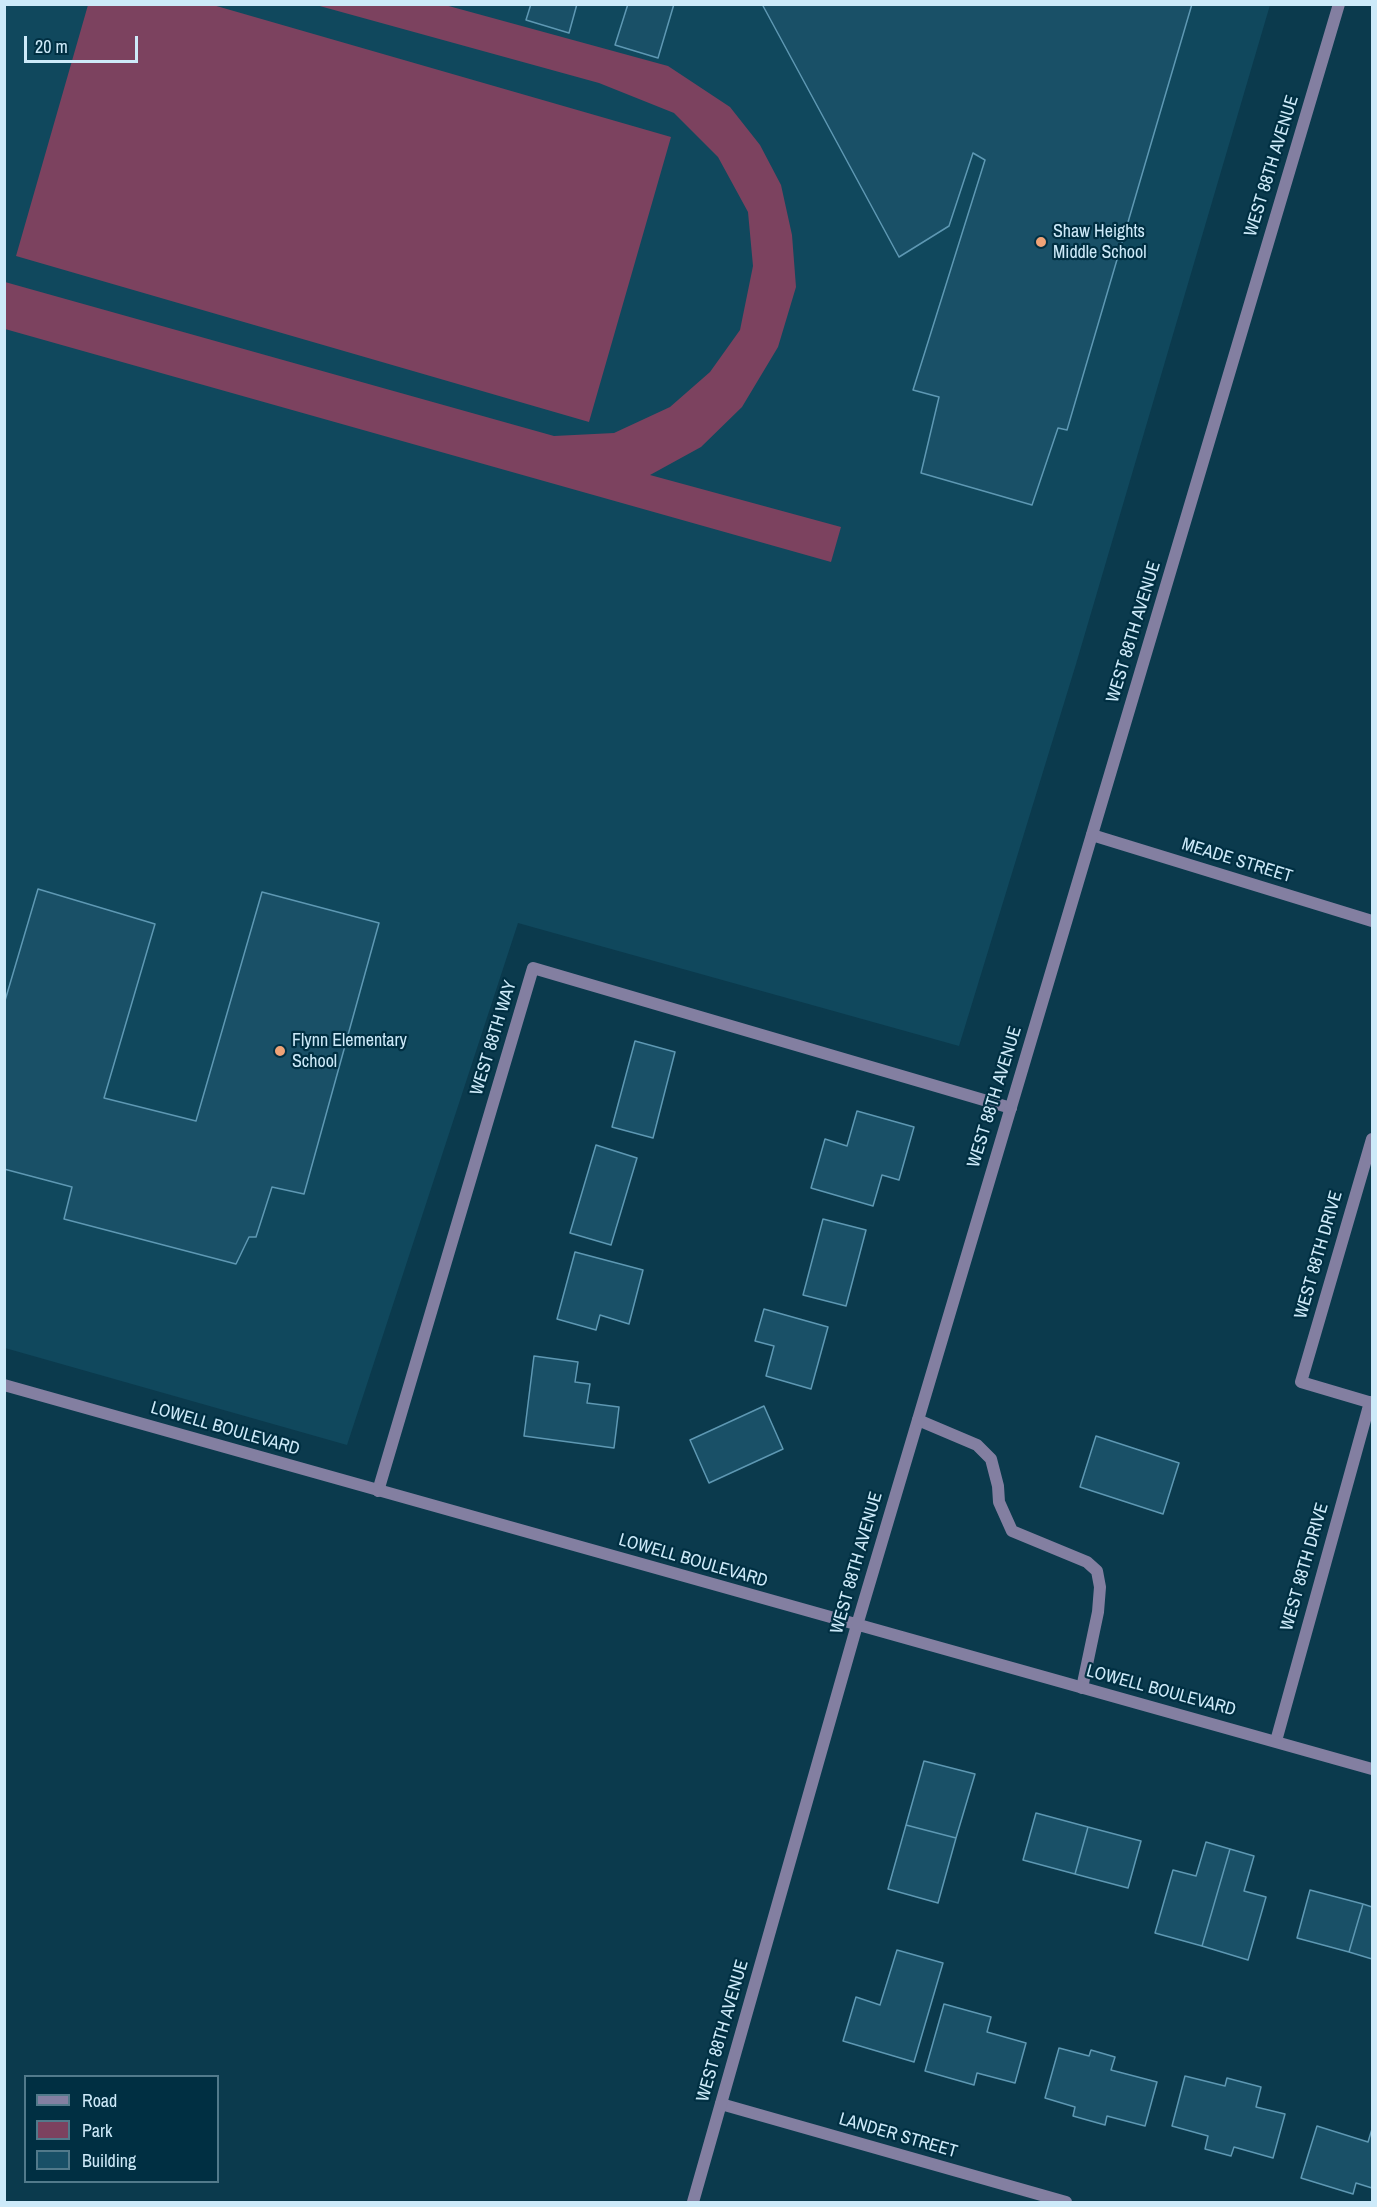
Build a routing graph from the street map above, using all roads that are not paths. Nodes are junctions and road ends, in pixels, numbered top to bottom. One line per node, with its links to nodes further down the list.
1 (1339, 4): 2 (street, WEST 88TH AVENUE)
2 (1092, 836): 3 (street, MEADE STREET); 4 (street, WEST 88TH AVENUE)
3 (1372, 921)
4 (1011, 1108): 8 (street, WEST 88TH AVENUE); 9 (street, WEST 88TH WAY)
5 (1372, 1139): 7 (street, WEST 88TH DRIVE)
6 (4, 1385): 9 (street, LOWELL BOULEVARD)
7 (1371, 1402): 12 (street, WEST 88TH DRIVE)
8 (918, 1420): 10 (street, WEST 88TH AVENUE); 11 (street)
9 (378, 1491): 10 (street, LOWELL BOULEVARD)
10 (857, 1625): 11 (street, LOWELL BOULEVARD); 14 (street, WEST 88TH AVENUE)
11 (1082, 1688): 12 (street, LOWELL BOULEVARD)
12 (1276, 1741): 13 (street, LOWELL BOULEVARD)
13 (1372, 1769)
14 (721, 2104): 15 (street, WEST 88TH AVENUE); 16 (street, LANDER STREET)
15 (693, 2202)
16 (1066, 2202)

